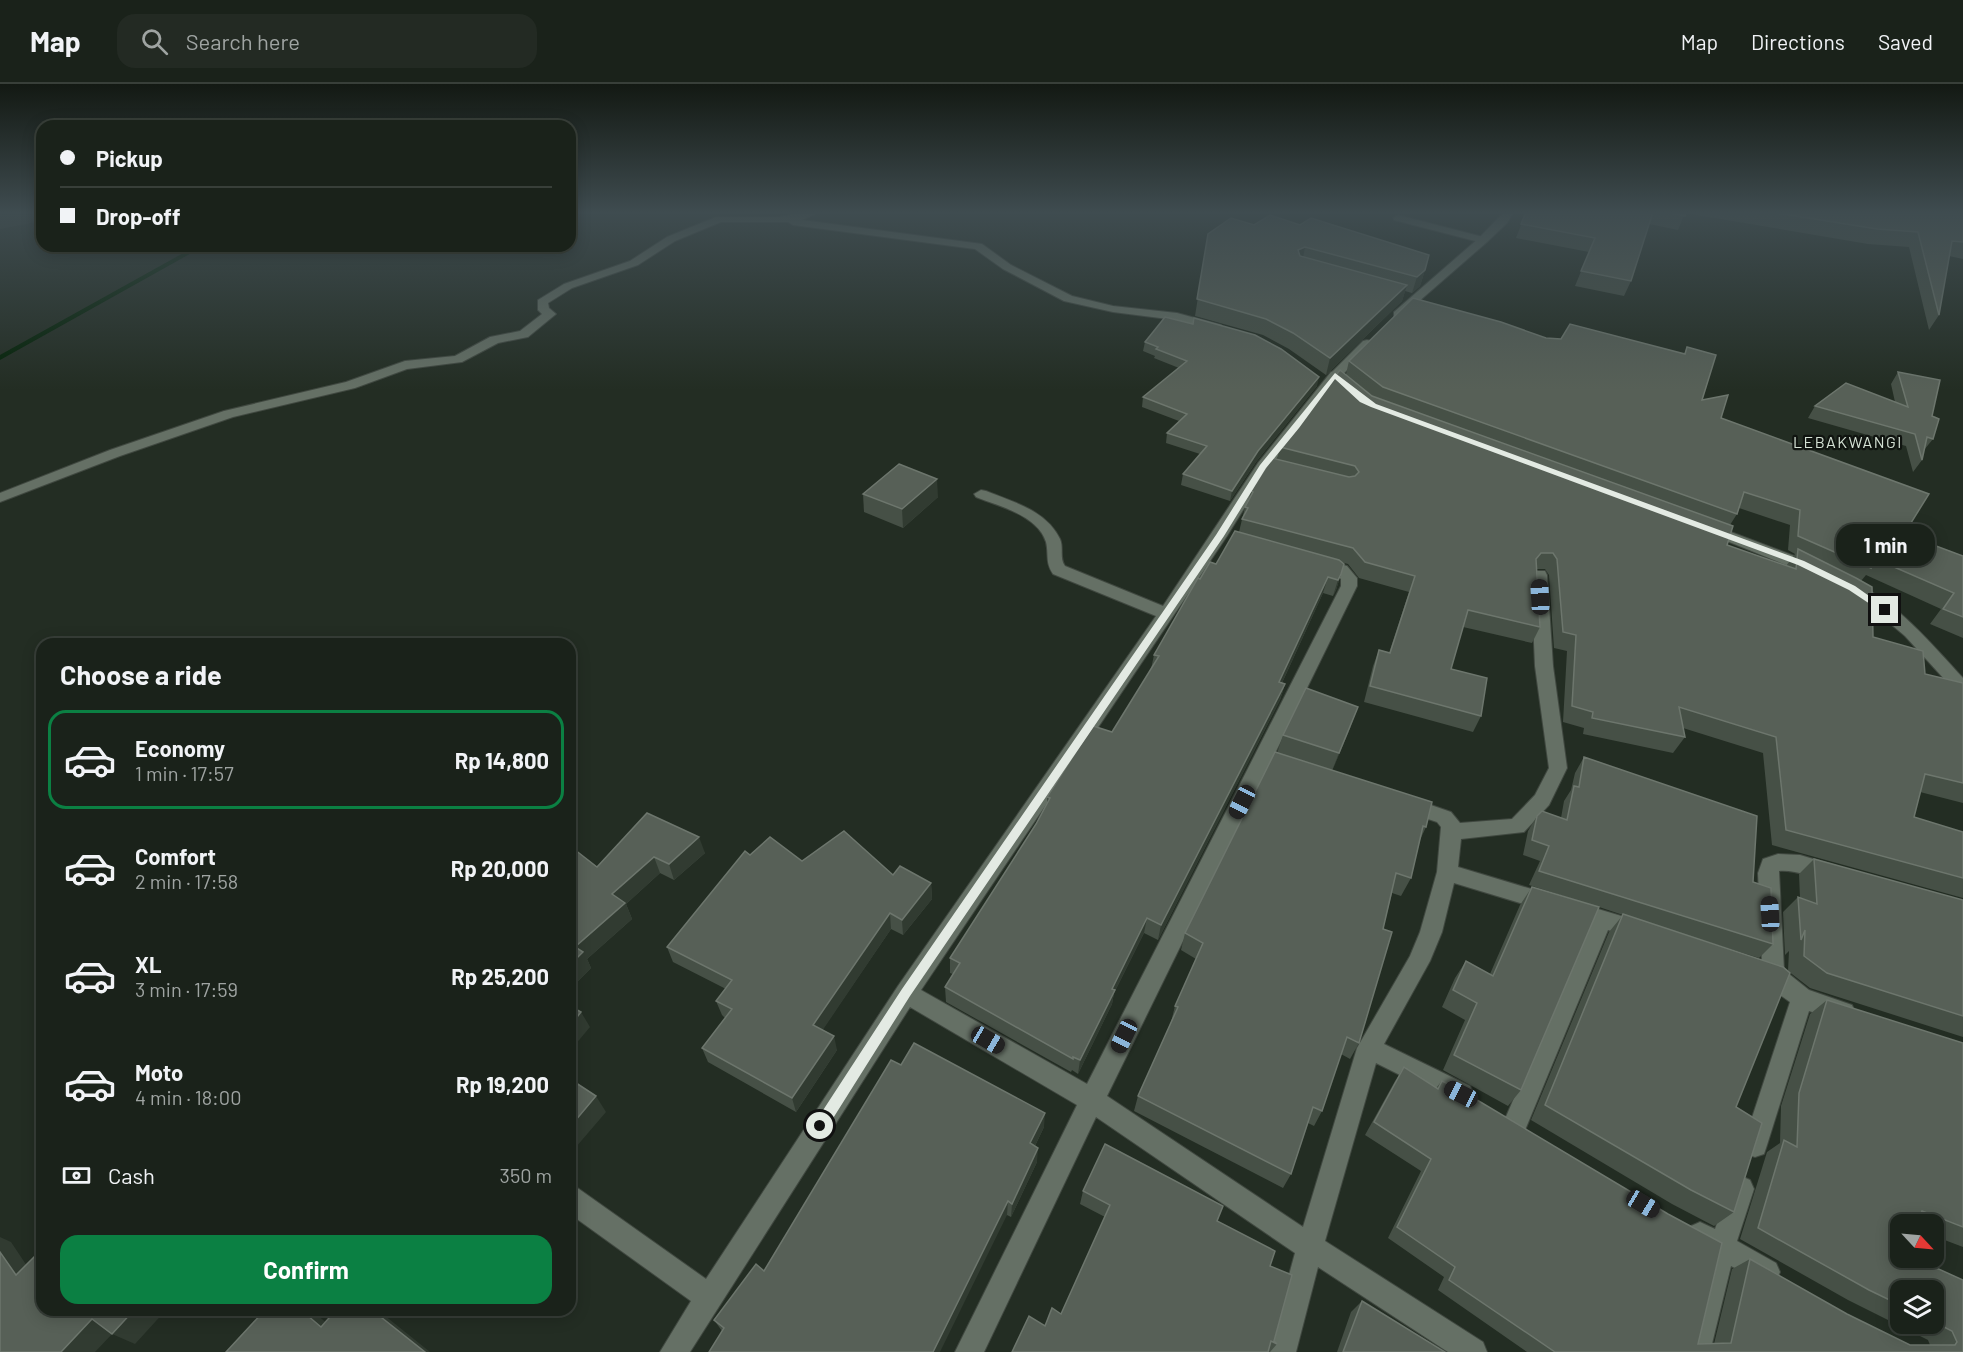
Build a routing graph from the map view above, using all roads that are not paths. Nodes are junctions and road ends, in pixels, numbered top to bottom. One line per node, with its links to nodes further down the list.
1 (611, 271): 12 (street)
2 (1015, 271): 5 (street)
3 (1448, 271): 4 (street)
4 (1390, 321)
5 (1226, 330)
6 (1375, 337): 7 (street)
7 (1326, 379): 8 (street); 9 (street)
8 (1368, 404)
9 (1263, 466): 10 (street); 18 (street)
10 (1283, 471)
11 (981, 494): 18 (street)
12 (0, 498)
13 (1694, 523): 15 (street)
14 (1308, 561): 20 (street)
15 (1821, 573)
16 (1539, 575): 23 (street)
17 (1842, 583): 19 (street)
18 (1165, 613): 30 (street)
19 (1963, 689)
20 (1263, 759): 21 (street); 34 (street)
21 (1286, 766)
22 (1388, 799): 23 (street)
23 (1452, 831): 24 (street)
24 (1447, 872): 26 (street); 33 (street)
25 (1849, 878): 29 (street)
26 (1602, 918): 27 (street); 33 (street)
27 (1655, 936)
28 (1741, 964): 29 (street)
29 (1773, 975): 31 (street)
30 (906, 993): 34 (street); 40 (street)
31 (1802, 998): 32 (street); 38 (street)
32 (1869, 1020)
33 (1369, 1048): 37 (street)
34 (1092, 1100): 37 (street); 42 (street)
35 (576, 1202): 40 (street)
36 (1682, 1226): 38 (street)
37 (1310, 1247): 43 (street); 44 (street)
38 (1722, 1247): 39 (street); 45 (street)
39 (1787, 1284)
40 (710, 1298): 41 (street)
41 (674, 1352)
42 (969, 1352)
43 (1282, 1352)
44 (1473, 1352)
45 (1696, 1352)

